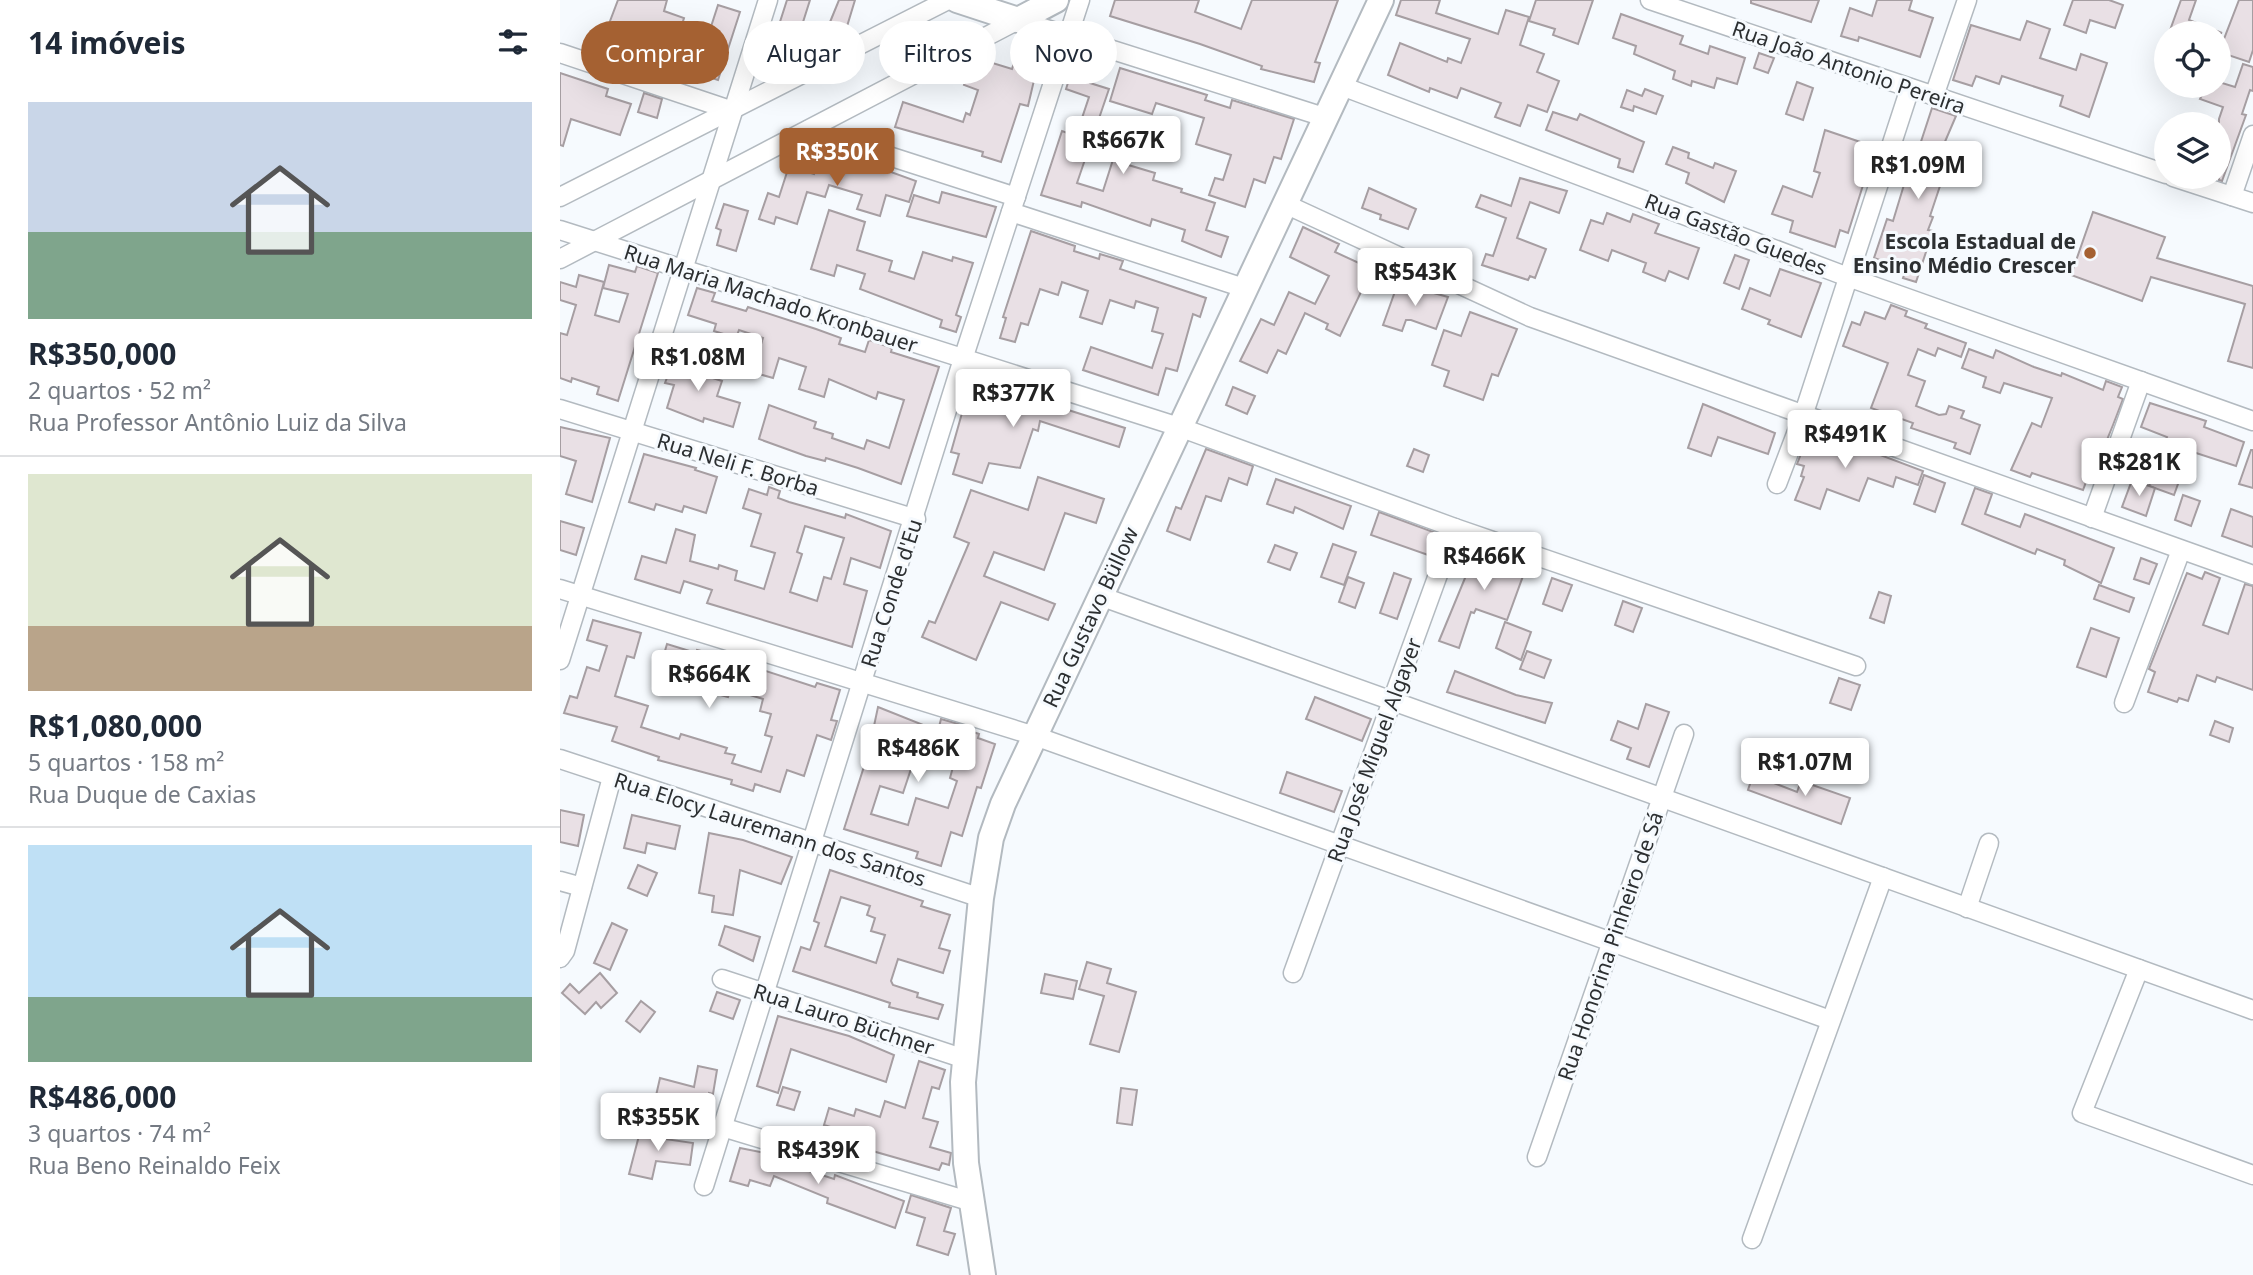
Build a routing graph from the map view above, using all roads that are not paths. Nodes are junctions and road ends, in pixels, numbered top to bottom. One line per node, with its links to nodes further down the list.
1 (768, 0): 19 (street)
2 (948, 0): 19 (street)
3 (957, 0): 10 (main road)
4 (1056, 0): 10 (main road)
5 (1080, 0): 12 (street, Rua Conde d'Eu)
6 (1381, 0): 16 (main road, Rua Gustavo Büllow)
7 (1650, 0): 9 (street, Rua João Antonio Pereira)
8 (1966, 0): 18 (street)
9 (1693, 7): 17 (street, Rua João Antonio Pereira)
10 (1018, 20): 11 (street); 21 (street)
11 (1021, 21)
12 (1074, 21)
13 (1117, 51): 20 (street)
14 (560, 53): 19 (street)
15 (1053, 84): 30 (street, Rua Conde d'Eu)
16 (1339, 85): 20 (main road, Rua Gustavo Büllow); 35 (street, Rua Gastão Guedes)
17 (1910, 88): 18 (street, Rua João Antonio Pereira); 35 (street)
18 (1934, 96): 23 (street, Rua João Antonio Pereira)
19 (733, 111): 24 (street); 26 (street)
20 (1324, 117): 28 (main road, Rua Gustavo Büllow)
21 (808, 130): 24 (street); 30 (street)
22 (2253, 135): 27 (street)
23 (2154, 170)
24 (711, 182): 32 (street); 34 (street)
25 (2209, 189): 27 (street)
26 (560, 197)
27 (2232, 197): 29 (street)
28 (1283, 203): 36 (main road, Rua Gustavo Büllow); 40 (street)
29 (2253, 204)
30 (1014, 205): 36 (street); 37 (street, Rua Conde d'Eu)
31 (560, 230): 32 (street, Rua Maria Machado Kronbauer)
32 (595, 242): 33 (street); 34 (street, Rua Maria Machado Kronbauer)
33 (560, 259)
34 (684, 268): 37 (street, Rua Maria Machado Kronbauer); 43 (street)
35 (1848, 277): 38 (street, Rua Gastão Guedes); 40 (street)
36 (1244, 288): 42 (main road, Rua Gustavo Büllow)
37 (963, 359): 42 (street, Rua Maria Machado Kronbauer); 46 (street, Rua Conde d'Eu)
38 (2141, 381): 41 (street, Rua Gastão Guedes); 45 (street)
39 (560, 409): 43 (street, Rua Neli F. Borba)
40 (1804, 414): 44 (street); 45 (street)
41 (2253, 421)
42 (1179, 427): 47 (street, Rua Maria Machado Kronbauer); 52 (main road, Rua Gustavo Büllow)
43 (633, 431): 46 (street, Rua Neli F. Borba); 51 (street)
44 (1777, 484)
45 (2092, 518): 48 (street)
46 (916, 519): 55 (street, Rua Conde d'Eu)
47 (1455, 528): 54 (street, Rua Maria Machado Kronbauer); 56 (street, Rua José Miguel Algayer)
48 (2181, 550): 49 (street); 57 (street)
49 (2253, 575)
50 (560, 589): 51 (street)
51 (580, 596): 53 (street); 55 (street)
52 (1100, 596): 56 (street); 59 (main road, Rua Gustavo Büllow)
53 (560, 660)
54 (1856, 666)
55 (862, 684): 59 (street); 63 (street, Rua Conde d'Eu)
56 (1393, 701): 62 (street); 65 (street, Rua José Miguel Algayer)
57 (2124, 703)
58 (1684, 734): 62 (street, Rua Honorina Pinheiro de Sá)
59 (1035, 736): 65 (street); 69 (main road, Rua Gustavo Büllow)
60 (560, 759): 61 (street, Rua Elocy Lauremann dos Santos)
61 (612, 776): 63 (street, Rua Elocy Lauremann dos Santos); 68 (street)
62 (1661, 798): 66 (street); 71 (street, Rua Honorina Pinheiro de Sá)
63 (811, 842): 69 (street, Rua Elocy Lauremann dos Santos); 76 (street, Rua Conde d'Eu)
64 (1989, 843): 70 (street)
65 (1339, 845): 71 (street); 74 (street, Rua José Miguel Algayer)
66 (1883, 877): 70 (street); 78 (street)
67 (560, 881): 68 (street)
68 (582, 887): 72 (street)
69 (981, 898): 79 (main road, Rua Gustavo Büllow)
70 (1967, 908): 73 (street)
71 (1610, 942): 78 (street); 81 (street, Rua Honorina Pinheiro de Sá)
72 (560, 958)
73 (2139, 969): 77 (street); 82 (street)
74 (1293, 973)
75 (722, 979): 76 (street, Rua Lauro Büchner)
76 (764, 993): 79 (street, Rua Lauro Büchner); 80 (street, Rua Conde d'Eu)
77 (2253, 1010)
78 (1829, 1020): 85 (street)
79 (965, 1059): 84 (main road, Rua Gustavo Büllow)
80 (722, 1127): 83 (street, Rua Conde d'Eu); 84 (street)
81 (1537, 1157)
82 (2253, 1175)
83 (704, 1186)
84 (972, 1202): 86 (main road, Rua Gustavo Büllow)
85 (1752, 1239)
86 (983, 1275)

